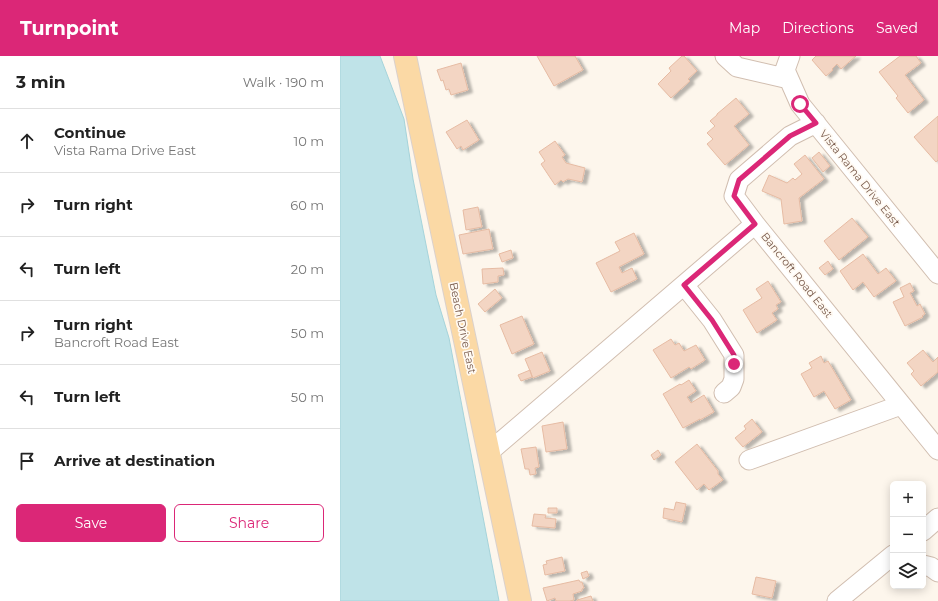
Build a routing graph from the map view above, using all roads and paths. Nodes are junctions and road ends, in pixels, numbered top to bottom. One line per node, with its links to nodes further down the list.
1 (405, 56): 12 (main road, Beach Drive East)
2 (725, 56): 4 (street)
3 (790, 56): 4 (street, Vista Rama Drive East)
4 (789, 79): 5 (street, Vista Rama Drive East)
5 (816, 123): 6 (street); 7 (street, Vista Rama Drive East)
6 (755, 224): 8 (street, Bancroft Road East); 10 (street, Bancroft Road East)
7 (938, 274)
8 (684, 285): 9 (street); 12 (street, Bancroft Road East)
9 (724, 393)
10 (901, 405): 11 (street, Bancroft Road East); 13 (street)
11 (938, 450)
12 (489, 452): 19 (main road, Beach Drive East)
13 (749, 460)
14 (938, 518): 15 (street)
15 (926, 528)
16 (890, 557): 20 (street)
17 (926, 565): 18 (street)
18 (938, 572)
19 (520, 601)
20 (837, 601)

